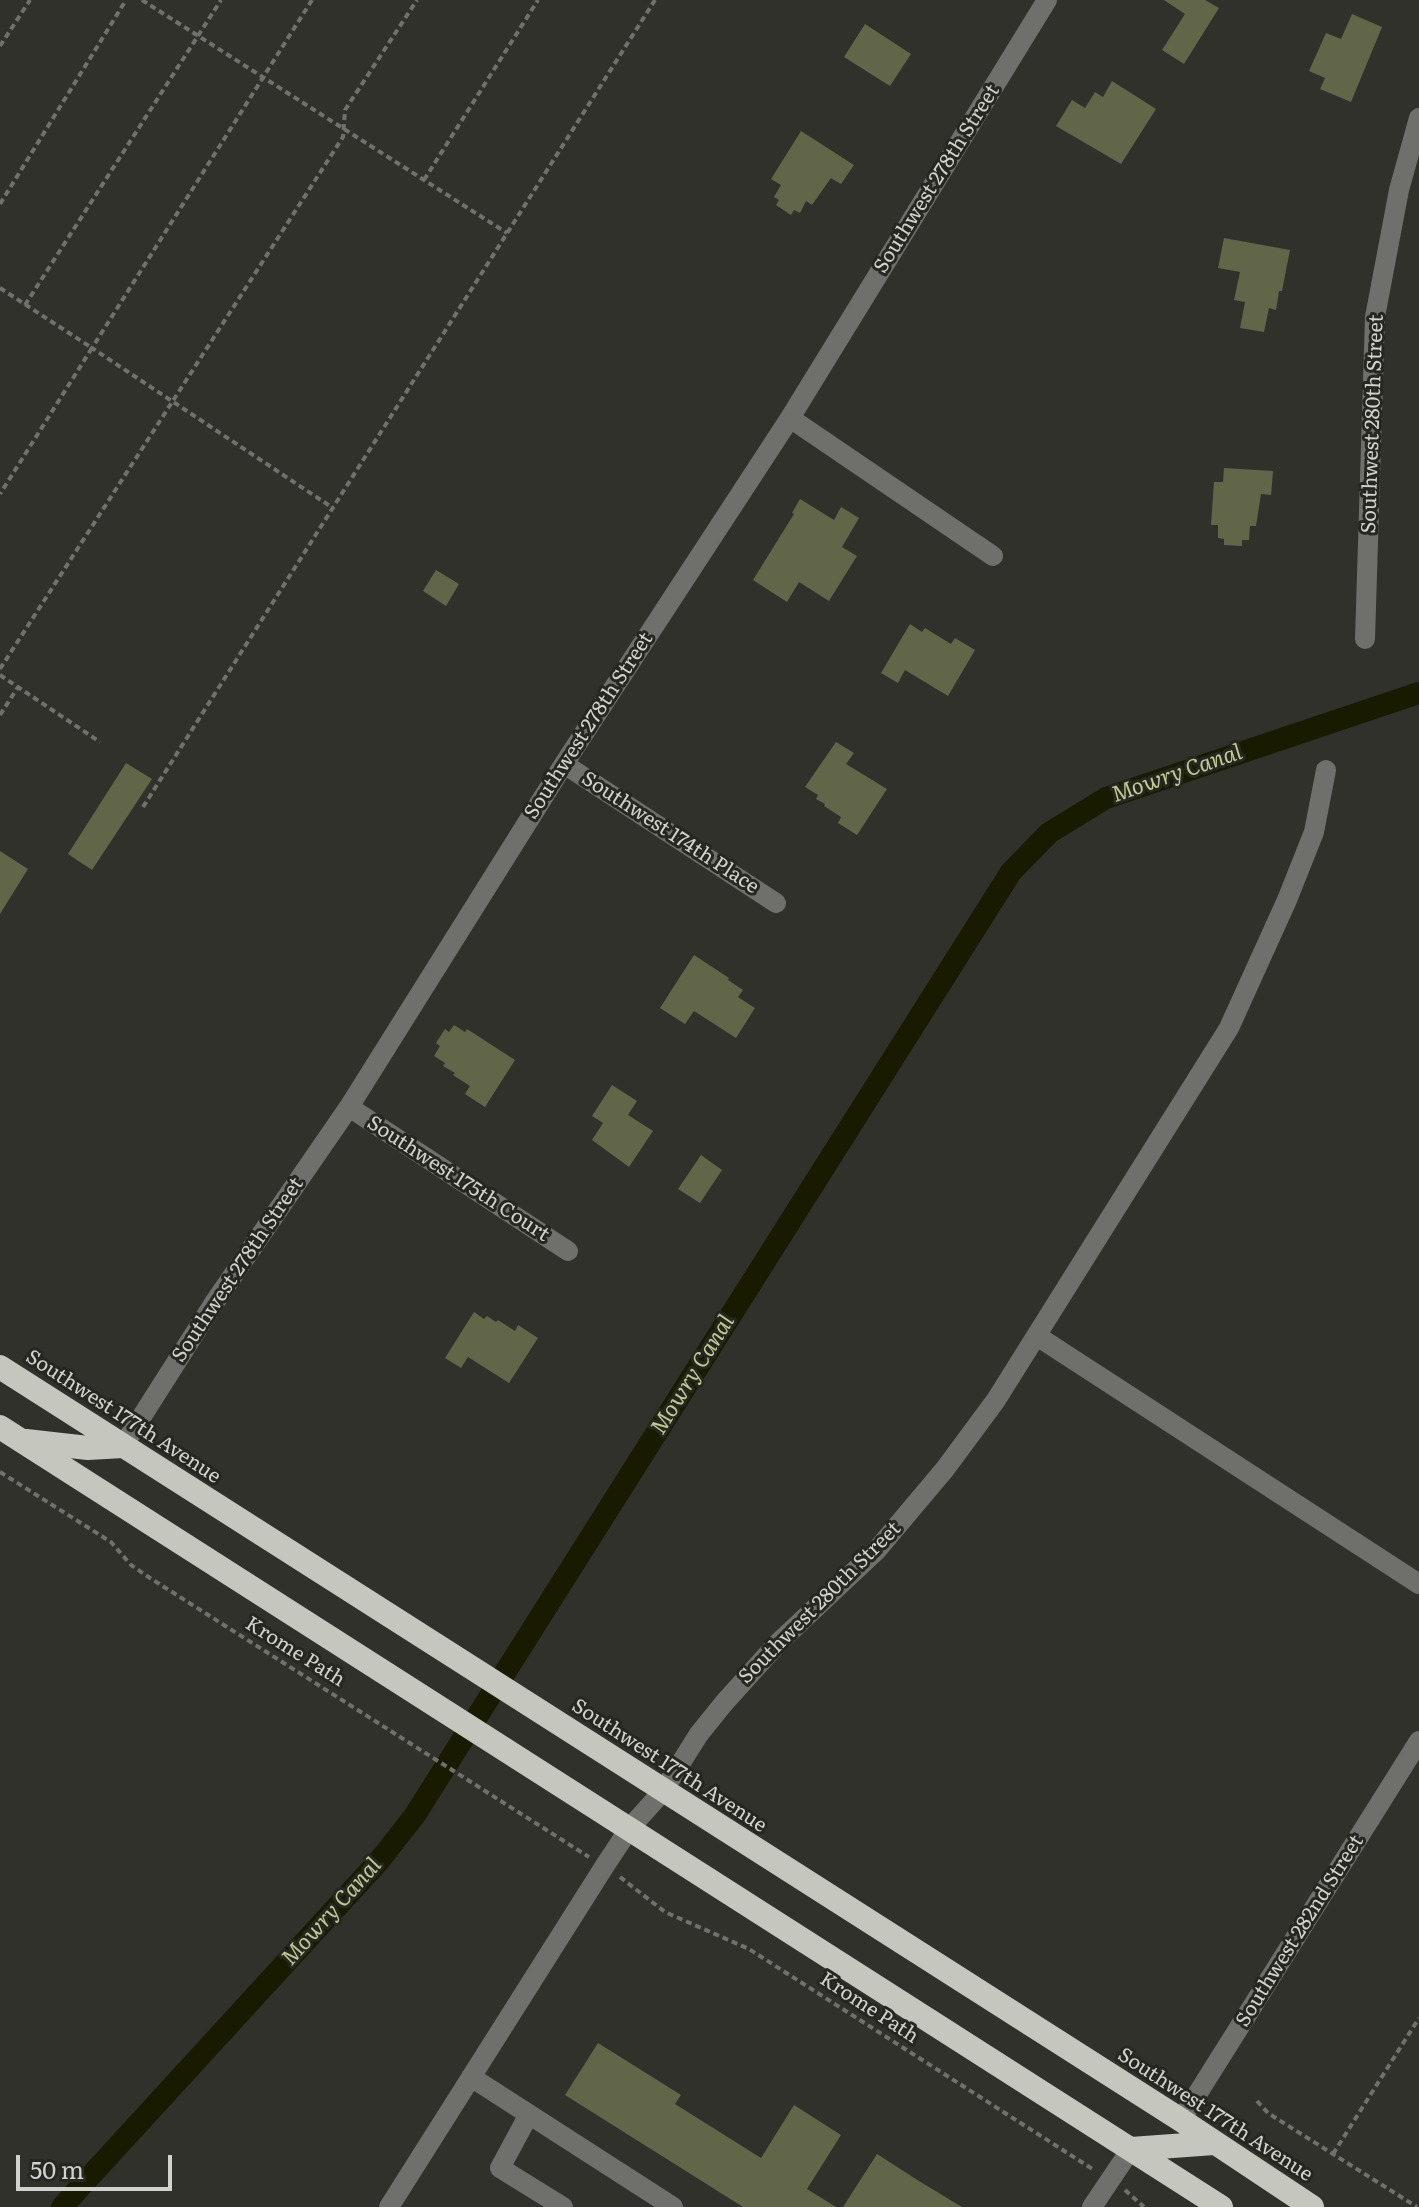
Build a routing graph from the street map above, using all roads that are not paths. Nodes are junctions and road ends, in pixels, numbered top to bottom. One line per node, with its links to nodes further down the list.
1 (1047, 0): 4 (street, Southwest 278th Street)
2 (1419, 118): 3 (street, Southwest 280th Street)
3 (1409, 193): 6 (street, Southwest 280th Street)
4 (790, 418): 5 (street); 7 (street, Southwest 278th Street)
5 (993, 556)
6 (1365, 639)
7 (564, 764): 9 (street, Southwest 174th Place); 10 (street, Southwest 278th Street)
8 (1326, 770): 12 (street, Southwest 280th Street)
9 (776, 903)
10 (349, 1107): 11 (street, Southwest 175th Court); 15 (street, Southwest 278th Street)
11 (568, 1251)
12 (1037, 1336): 16 (street); 18 (street, Southwest 280th Street)
13 (0, 1367): 15 (highway, Southwest 177th Avenue)
14 (10, 1434): 15 (highway); 19 (highway)
15 (123, 1446): 18 (highway, Southwest 177th Avenue)
16 (1419, 1584)
17 (1419, 1741): 22 (street, Southwest 282nd Street)
18 (663, 1791): 19 (street, Southwest 280th Street); 22 (highway, Southwest 177th Avenue)
19 (629, 1829): 20 (street, Southwest 280th Street); 24 (highway)
20 (471, 2077): 21 (street); 25 (street, Southwest 280th Street)
21 (528, 2116): 26 (street); 27 (street)
22 (1181, 2120): 23 (highway, Southwest 177th Avenue)
23 (1214, 2143): 24 (highway); 30 (highway, Southwest 177th Avenue)
24 (1131, 2149): 28 (street); 29 (highway)
25 (389, 2207)
26 (563, 2207)
27 (673, 2207)
28 (1092, 2207)
29 (1221, 2207)
30 (1312, 2207)

